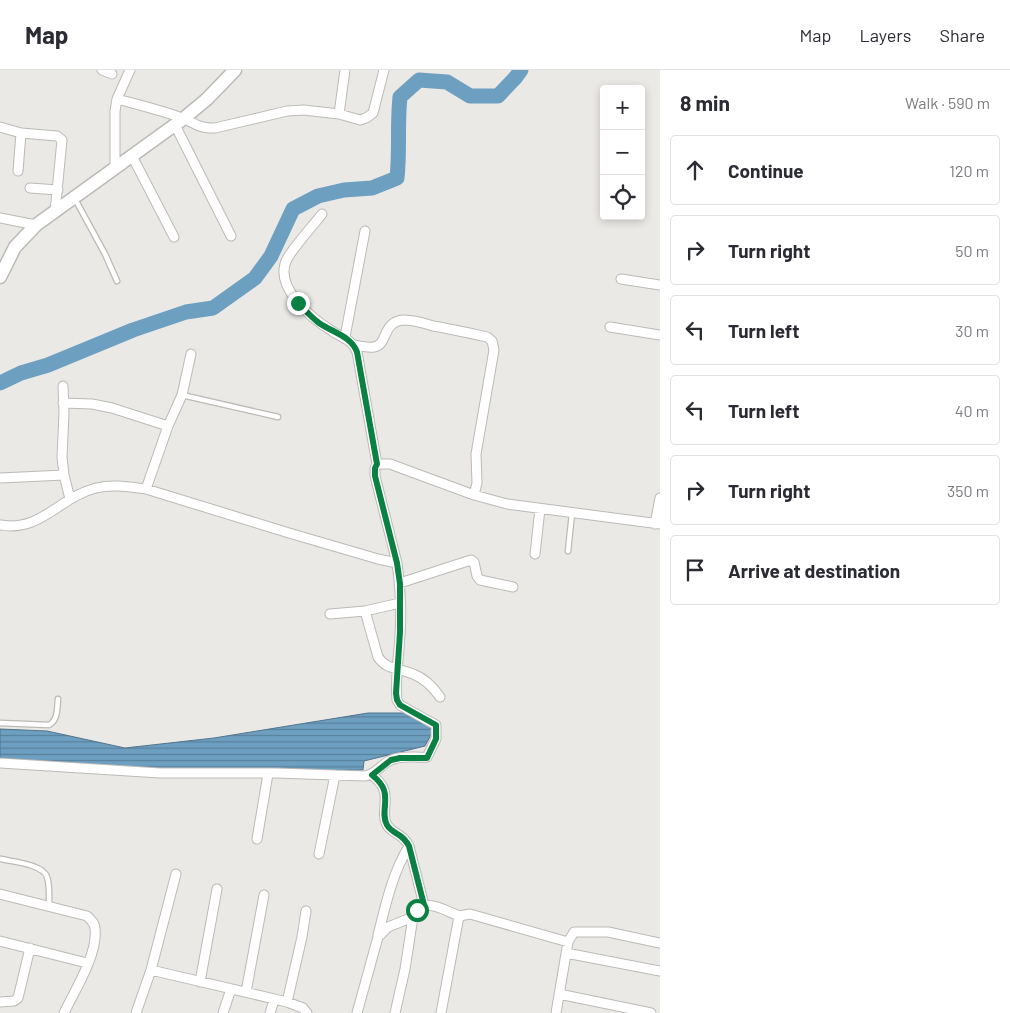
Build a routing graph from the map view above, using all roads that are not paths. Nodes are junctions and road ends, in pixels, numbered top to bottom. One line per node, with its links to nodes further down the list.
1 (102, 70): 6 (street)
2 (130, 70): 7 (street)
3 (235, 70): 9 (street)
4 (345, 70): 8 (street)
5 (384, 70): 8 (street)
6 (112, 74)
7 (117, 99): 9 (street); 13 (street)
8 (339, 114): 9 (street)
9 (179, 122): 12 (street); 23 (street)
10 (0, 127): 11 (street)
11 (21, 133): 14 (street); 16 (street)
12 (132, 156): 13 (street); 24 (street)
13 (115, 168): 17 (street)
14 (18, 171)
15 (30, 188): 16 (street)
16 (58, 190): 18 (street)
17 (74, 198): 18 (street); 28 (lane)
18 (55, 212): 21 (street)
19 (322, 214): 32 (street)
20 (0, 218): 21 (street)
21 (36, 225): 25 (street)
22 (365, 231): 32 (street)
23 (231, 236)
24 (174, 237)
25 (4, 260): 26 (street)
26 (0, 276)
27 (621, 279): 29 (street)
28 (117, 281)
29 (660, 285)
30 (610, 327): 31 (street)
31 (660, 335)
32 (345, 337): 33 (street)
33 (354, 345): 40 (street); 44 (street)
34 (191, 354): 36 (street)
35 (63, 386): 37 (street)
36 (182, 395): 38 (lane); 39 (street)
37 (63, 403): 39 (street); 41 (street)
38 (278, 417)
39 (168, 426): 43 (street)
40 (377, 464): 44 (street); 53 (street)
41 (64, 475): 42 (street); 46 (street)
42 (0, 478)
43 (146, 489): 46 (street); 53 (street)
44 (474, 495): 47 (street)
45 (660, 498): 49 (street)
46 (70, 499): 50 (street)
47 (540, 509): 48 (street); 52 (street)
48 (572, 513): 49 (street); 51 (lane)
49 (658, 524)
50 (0, 525)
51 (568, 551)
52 (535, 554)
53 (397, 563): 54 (street)
54 (400, 584): 55 (street); 56 (street)
55 (512, 587)
56 (400, 603): 57 (street); 59 (street)
57 (365, 611): 58 (street); 59 (street)
58 (330, 614)
59 (397, 669): 60 (street); 66 (street)
60 (440, 697)
61 (58, 699): 62 (lane)
62 (0, 723)
63 (0, 763): 64 (street)
64 (268, 774): 65 (street); 67 (street)
65 (335, 775): 66 (street); 69 (street)
66 (372, 775): 68 (street)
67 (257, 839)
68 (409, 846): 75 (street); 80 (street)
69 (319, 854)
70 (1, 859): 76 (lane)
71 (176, 874): 87 (street)
72 (217, 889): 89 (street)
73 (0, 894): 76 (street)
74 (264, 895): 91 (street)
75 (424, 905): 78 (street); 79 (street)
76 (49, 906): 86 (street)
77 (306, 912): 95 (street)
78 (459, 916): 82 (street); 103 (street)
79 (413, 917): 80 (street); 102 (street)
80 (378, 936): 101 (street)
81 (0, 941): 84 (street)
82 (568, 942): 83 (street); 85 (street)
83 (660, 942)
84 (30, 948): 86 (street); 94 (street)
85 (566, 953): 88 (street); 92 (street)
86 (87, 963): 96 (street)
87 (151, 970): 89 (street); 97 (street)
88 (660, 970)
89 (200, 982): 90 (street)
90 (232, 988): 91 (street); 98 (street)
91 (246, 992): 93 (street)
92 (560, 994): 104 (street); 105 (street)
93 (274, 1000): 95 (street); 99 (street)
94 (0, 1002)
95 (287, 1002): 100 (street)
96 (64, 1013)
97 (136, 1013)
98 (223, 1013)
99 (270, 1013)
100 (307, 1013)
101 (357, 1013)
102 (395, 1013)
103 (441, 1013)
104 (556, 1013)
105 (651, 1013)

